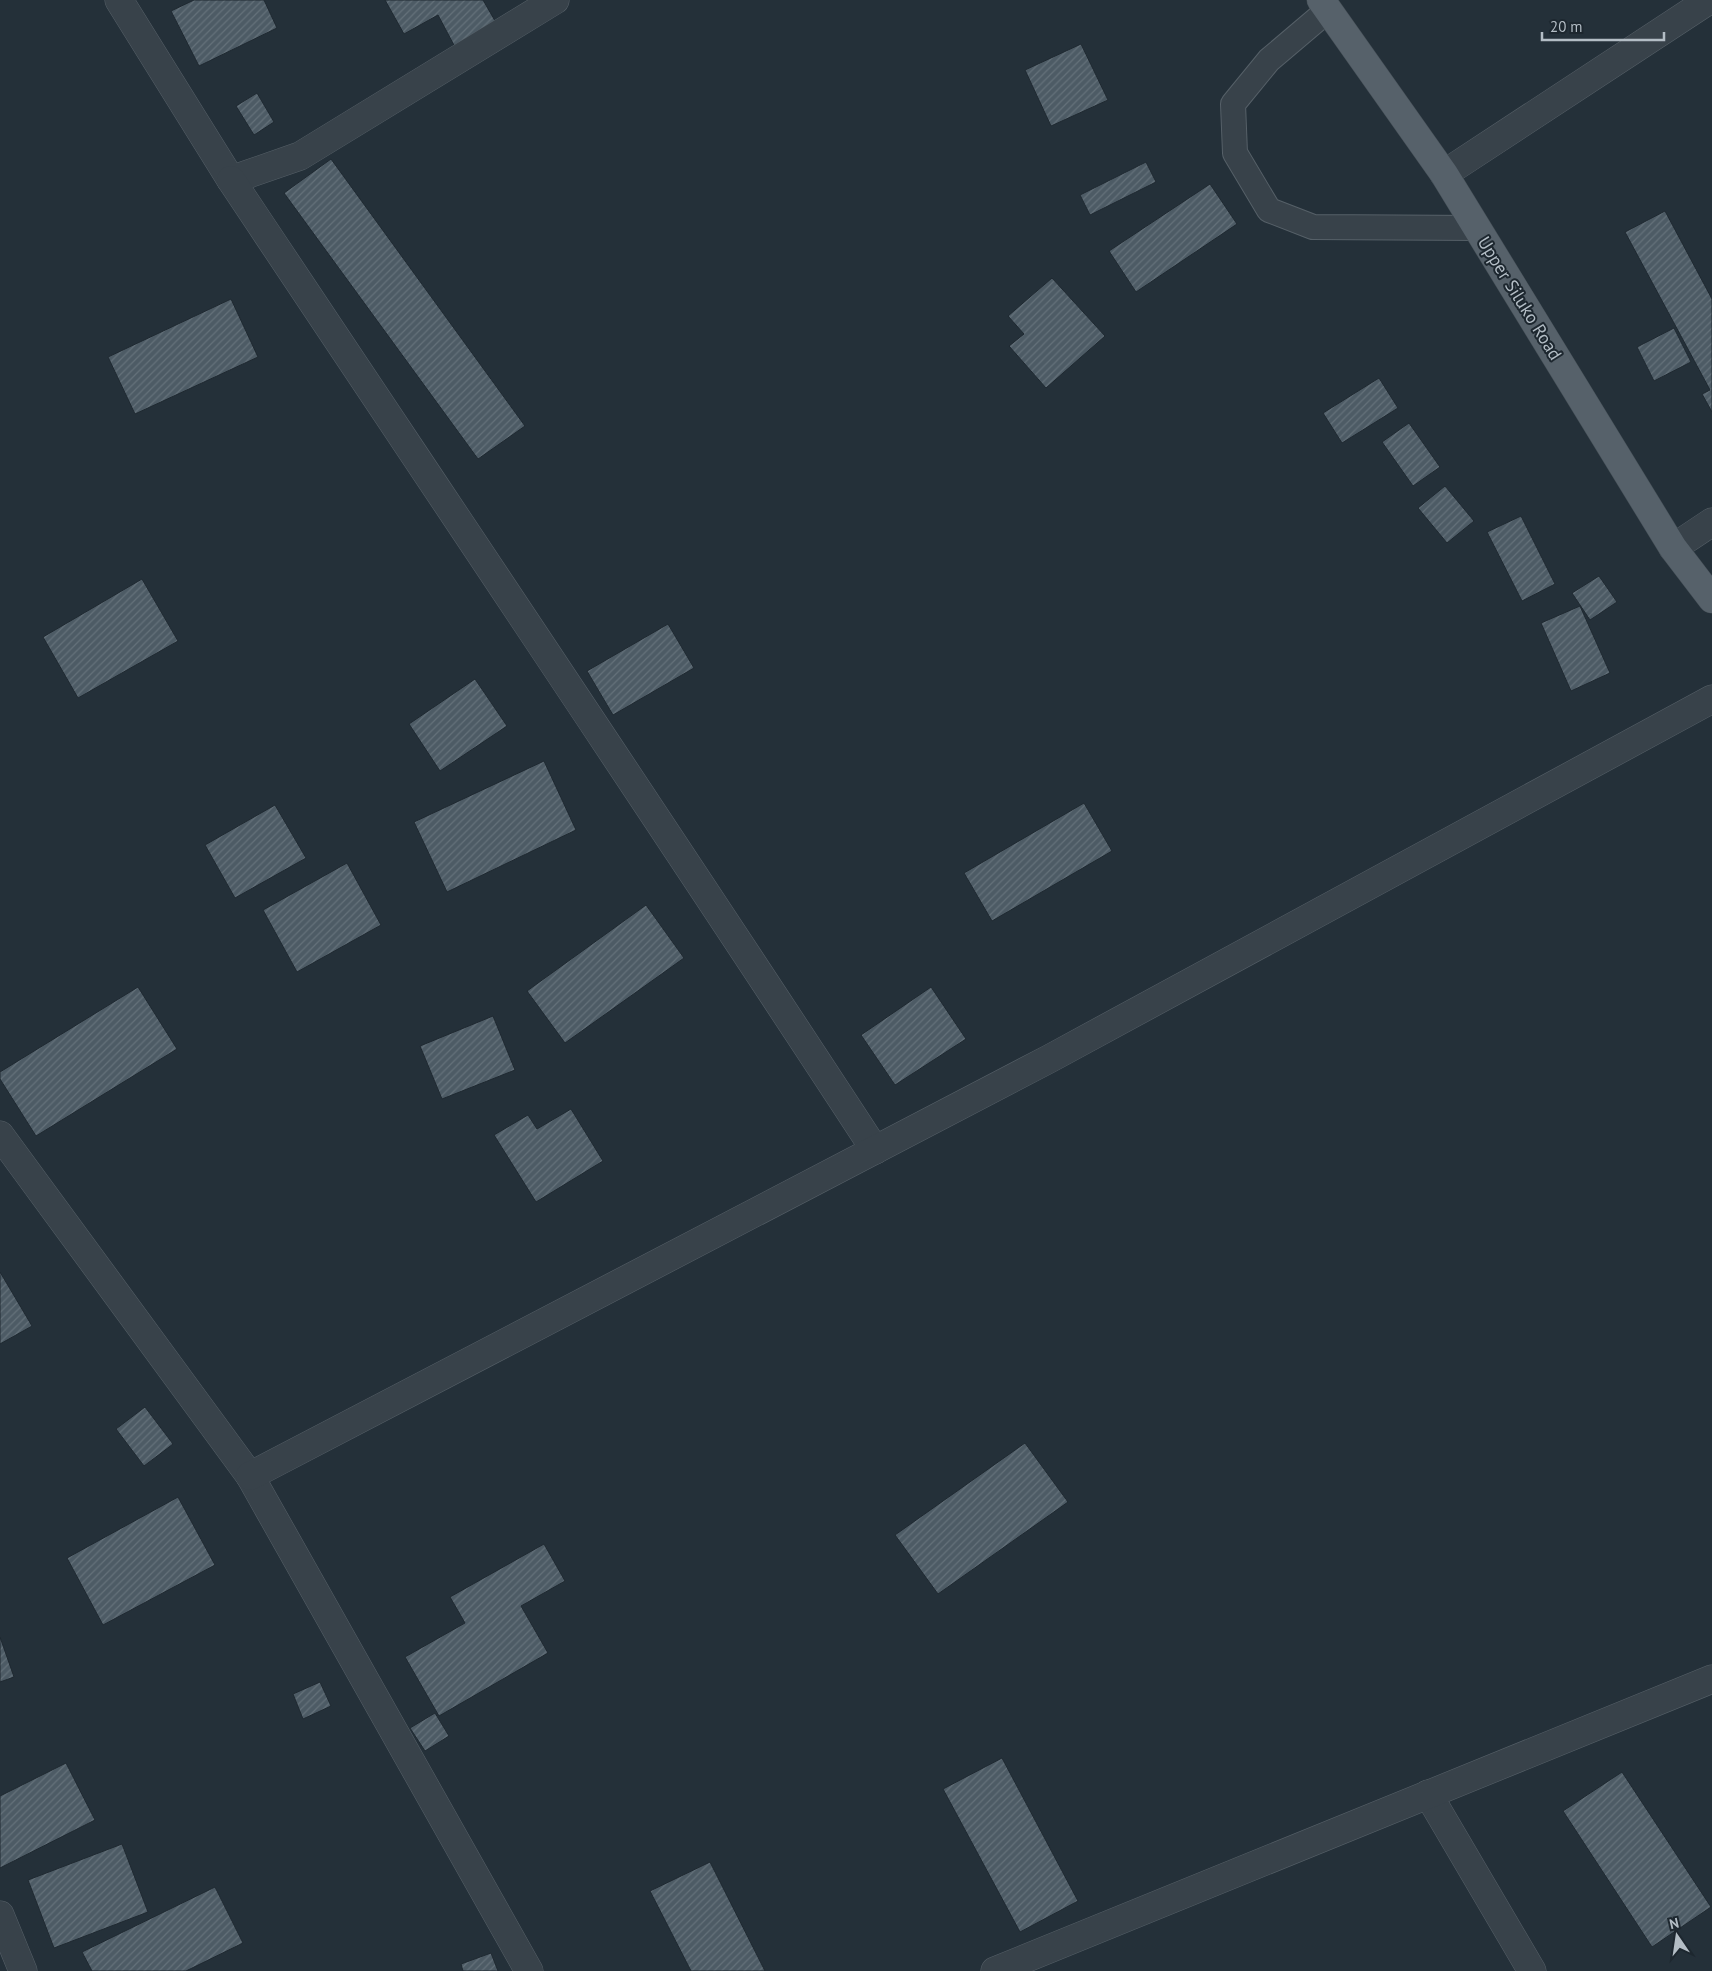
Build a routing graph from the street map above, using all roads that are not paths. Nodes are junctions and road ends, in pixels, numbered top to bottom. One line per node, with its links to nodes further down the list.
1 (119, 0): 6 (street)
2 (555, 0): 6 (street)
3 (1708, 0): 5 (street)
4 (1325, 5): 5 (main road, Upper Siluko Road); 7 (lane)
5 (1444, 174): 7 (main road, Upper Siluko Road)
6 (231, 180): 13 (street)
7 (1477, 228): 9 (main road, Upper Siluko Road)
8 (1712, 522): 9 (street)
9 (1673, 548): 10 (main road, Upper Siluko Road)
10 (1712, 599)
11 (1712, 699): 13 (street)
12 (0, 1135): 14 (street)
13 (875, 1150): 14 (street)
14 (250, 1476): 19 (street)
15 (1712, 1679): 16 (street)
16 (1428, 1794): 20 (street); 21 (street)
17 (1, 1921): 18 (street)
18 (23, 1971)
19 (529, 1971)
20 (995, 1971)
21 (1532, 1971)

